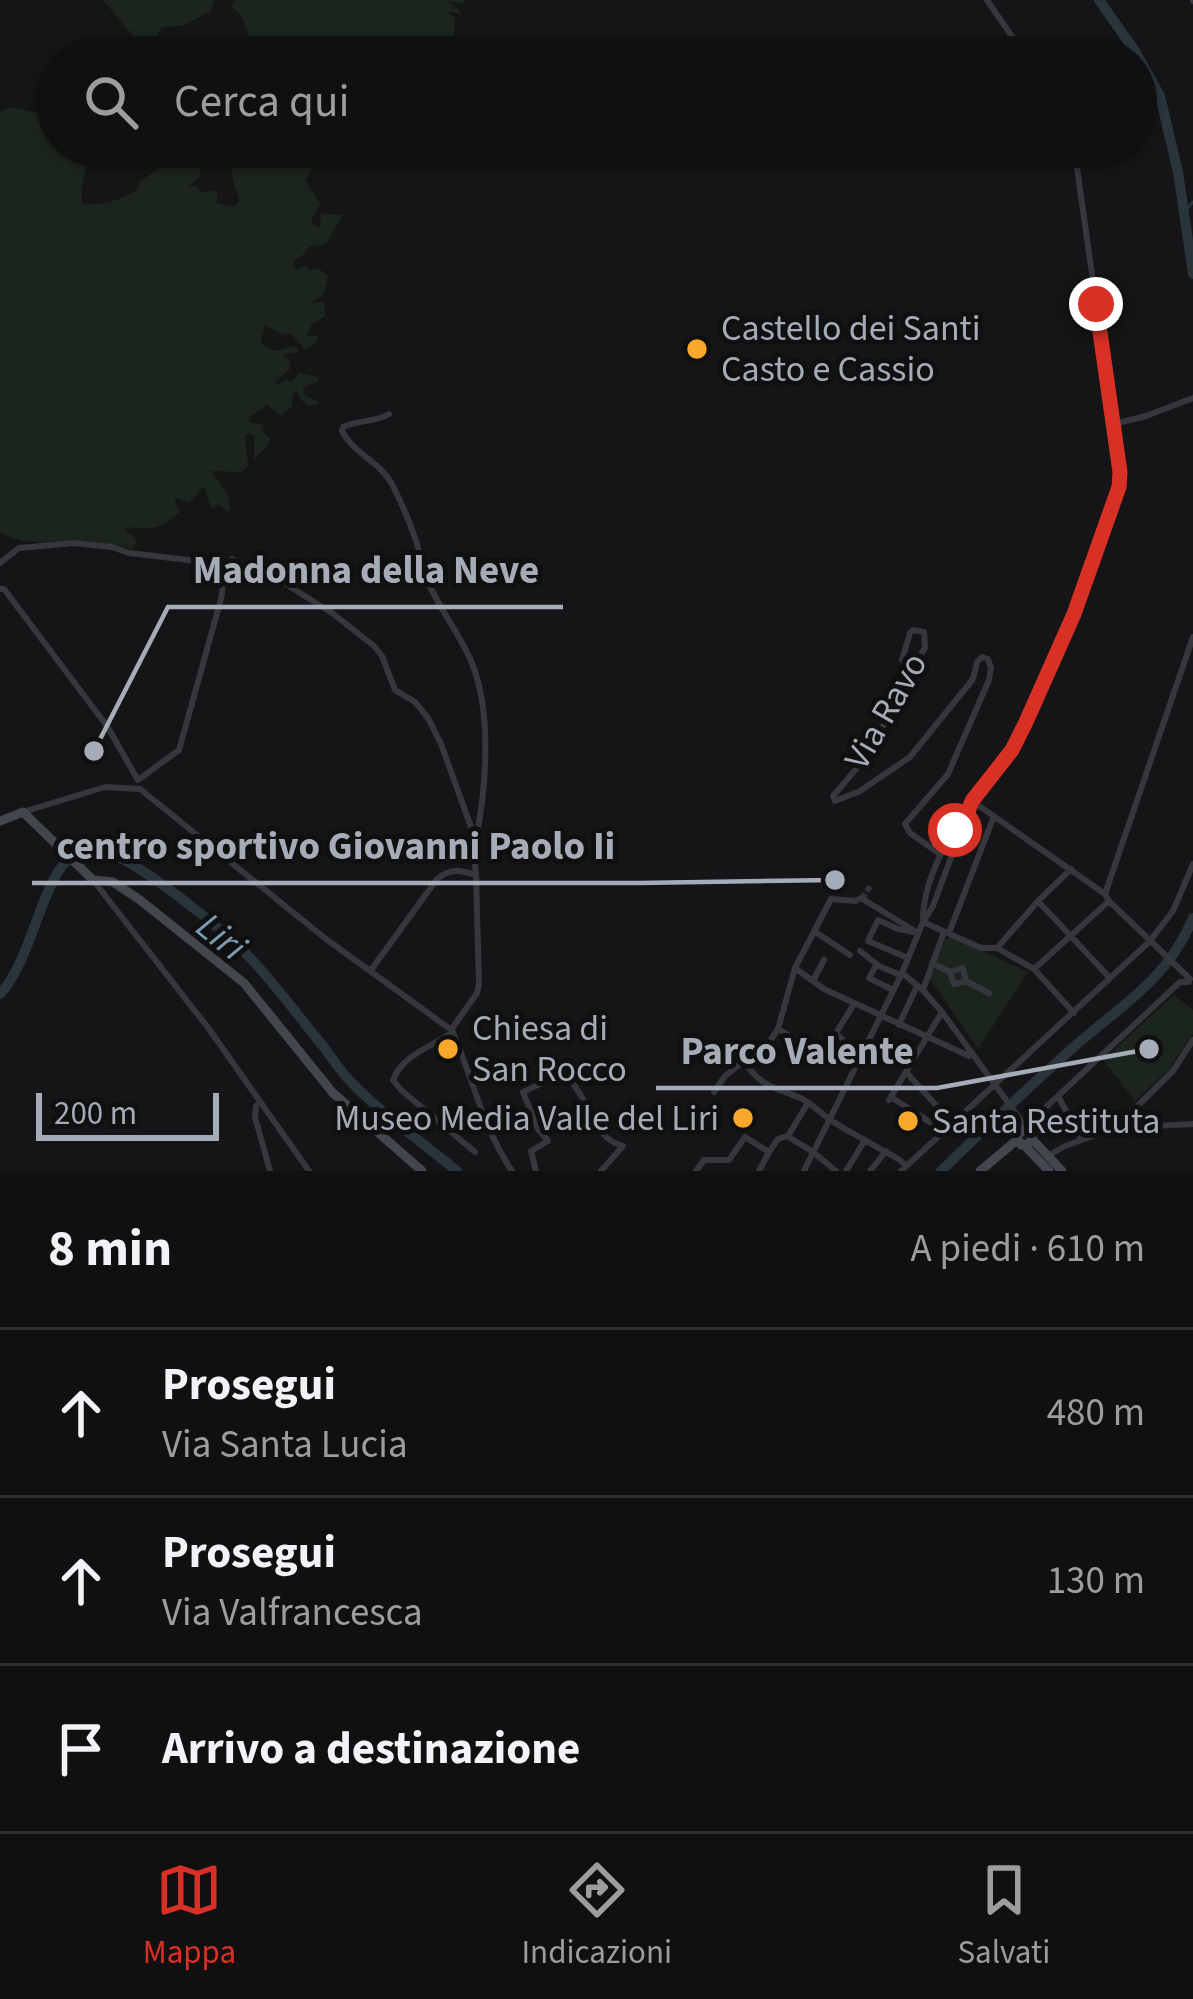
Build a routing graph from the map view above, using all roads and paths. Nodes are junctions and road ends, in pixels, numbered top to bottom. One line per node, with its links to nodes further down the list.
1 (987, 0): 2 (street)
2 (1012, 36)
3 (1077, 168): 6 (street)
4 (1193, 398): 6 (street)
5 (389, 414): 18 (street)
6 (1114, 424): 13 (street)
7 (0, 562): 8 (street)
8 (225, 572): 12 (street); 18 (street)
9 (0, 589): 12 (street)
10 (1193, 637): 24 (street)
11 (902, 660): 19 (street, Via Ravo)
12 (139, 784): 14 (street); 41 (street)
13 (972, 801): 15 (street); 16 (street)
14 (23, 812): 17 (street); 23 (street)
15 (967, 814): 19 (street); 26 (street)
16 (994, 816): 21 (street); 28 (street)
17 (0, 821)
18 (475, 848): 22 (street)
19 (940, 854): 26 (street)
20 (1193, 864): 31 (street)
21 (1071, 869): 24 (street); 25 (street)
22 (476, 875): 41 (street); 57 (street)
23 (90, 878): 68 (street); 89 (street)
24 (1107, 897): 30 (street); 31 (street)
25 (1038, 901): 30 (street); 32 (street)
26 (923, 922): 28 (street); 29 (street)
27 (814, 932): 29 (street); 34 (street); 39 (street)
28 (946, 932): 32 (street); 37 (street)
29 (918, 933): 35 (street); 35 (street)
30 (1070, 936): 40 (street); 43 (street)
31 (1152, 945): 43 (street); 45 (street)
32 (997, 948): 40 (street)
33 (860, 951): 38 (street)
34 (850, 955)
35 (908, 958): 42 (street)
36 (824, 960): 44 (street)
37 (932, 963): 46 (street); 49 (street)
38 (877, 964): 42 (street); 48 (street)
39 (795, 968): 44 (street); 56 (street)
40 (1034, 969): 53 (street)
41 (371, 970): 57 (street)
42 (901, 974): 46 (street); 48 (street)
43 (1110, 978): 53 (street)
44 (813, 981): 47 (street)
45 (1191, 982): 67 (street)
46 (920, 988): 52 (street); 55 (street)
47 (824, 989): 50 (street); 51 (street)
48 (893, 990): 54 (street)
49 (989, 993)
50 (818, 999)
51 (854, 1004): 54 (street); 61 (street)
52 (942, 1012): 58 (street); 62 (street)
53 (1074, 1012): 65 (street)
54 (880, 1017): 55 (street); 61 (street)
55 (898, 1025): 58 (street)
56 (778, 1029): 60 (street); 63 (street)
57 (452, 1031): 81 (street); 90 (street)
58 (927, 1037): 62 (street); 64 (street)
59 (1193, 1040): 73 (street)
60 (806, 1055)
61 (860, 1057): 70 (street)
62 (972, 1057): 65 (street)
63 (744, 1061): 66 (street); 69 (street)
64 (906, 1072): 72 (street); 74 (street)
65 (998, 1088): 72 (street); 76 (street)
66 (714, 1092)
67 (1058, 1096): 76 (street); 78 (street)
68 (260, 1102): 87 (street); 88 (street)
69 (808, 1103): 70 (street); 75 (street)
70 (830, 1119): 77 (street); 83 (street)
71 (1193, 1124): 73 (street)
72 (954, 1125): 74 (street)
73 (1114, 1128): 78 (street)
74 (945, 1132): 86 (street)
75 (788, 1136): 82 (street); 83 (street)
76 (1027, 1138): 79 (street); 84 (street); 100 (street); 101 (street)
77 (865, 1140): 80 (street); 98 (street)
78 (1082, 1140): 79 (street)
79 (1066, 1146): 84 (street)
80 (886, 1151): 86 (street); 99 (street)
81 (475, 1152)
82 (770, 1152): 85 (street); 95 (street)
83 (813, 1152): 96 (street); 97 (street)
84 (1048, 1156): 102 (street)
85 (729, 1160): 93 (street); 94 (street)
86 (904, 1169)
87 (270, 1171)
88 (310, 1171)
89 (422, 1171)
90 (512, 1171)
91 (536, 1171): 92 (street)
92 (601, 1171)
93 (696, 1171)
94 (726, 1171)
95 (759, 1171)
96 (804, 1171)
97 (836, 1171)
98 (846, 1171)
99 (870, 1171)
100 (980, 1171)
101 (1049, 1171)
102 (1062, 1171)

